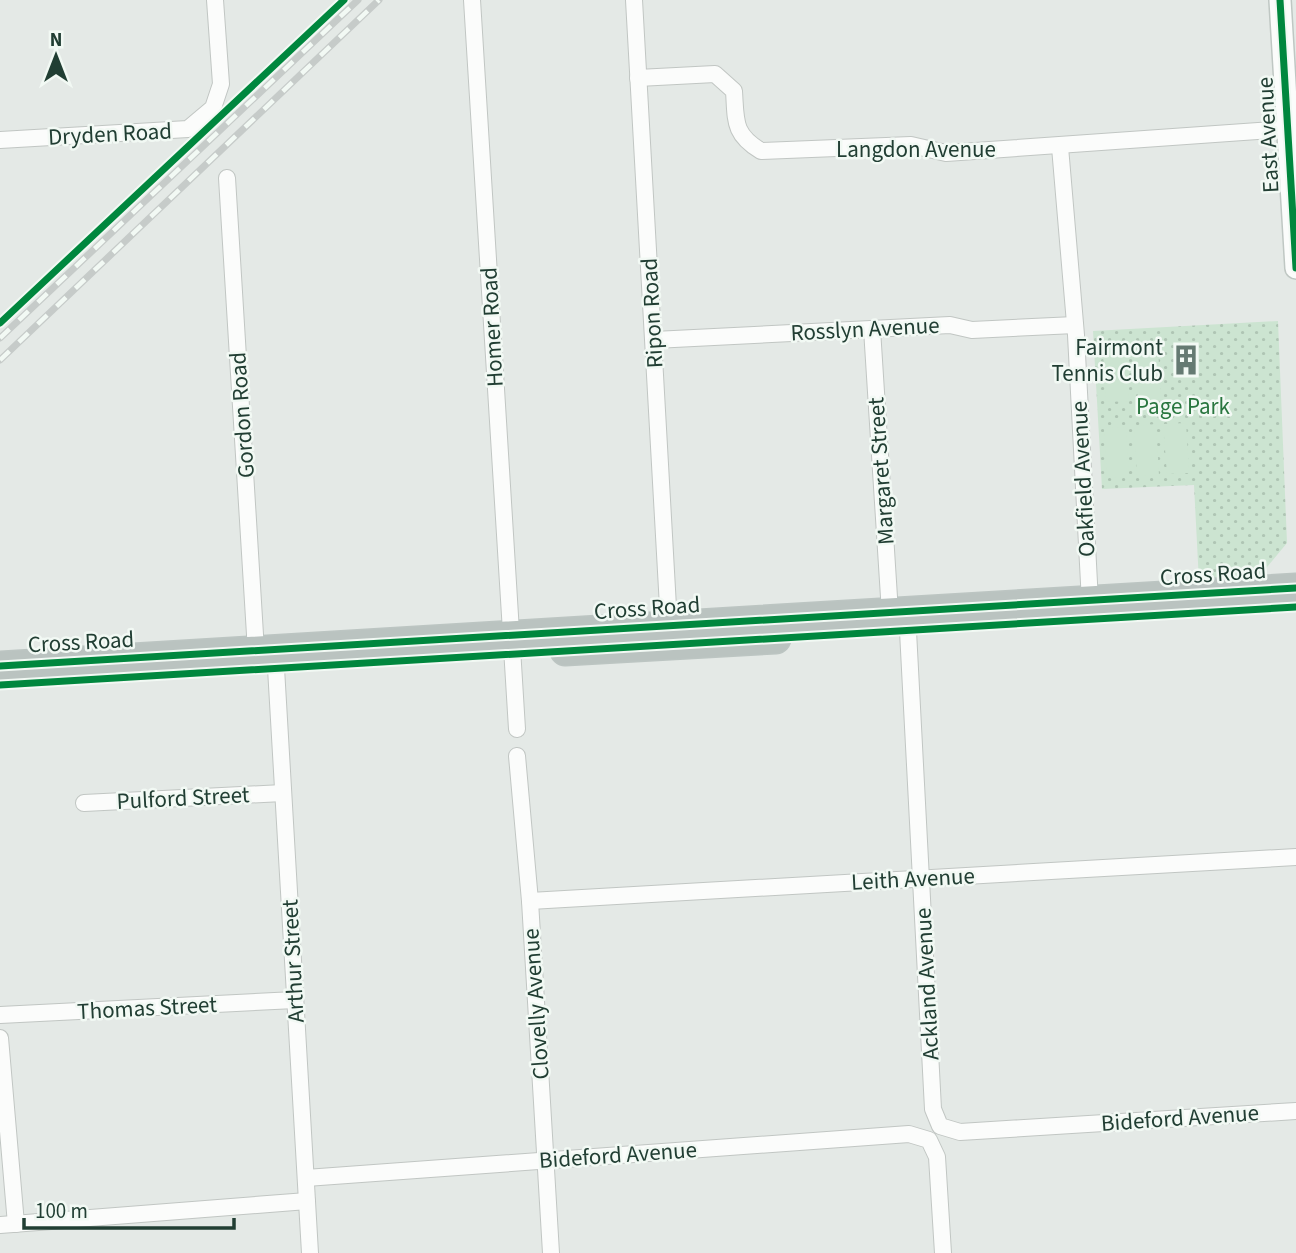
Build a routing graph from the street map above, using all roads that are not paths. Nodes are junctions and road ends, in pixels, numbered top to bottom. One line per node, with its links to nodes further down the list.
1 (215, 0): 7 (street, Dryden Road)
2 (472, 0): 19 (street, Homer Road)
3 (634, 0): 5 (street, Ripon Road)
4 (1280, 0): 6 (street, East Avenue)
5 (638, 78): 8 (street, Langdon Avenue); 13 (street, Ripon Road)
6 (1287, 129): 8 (street, Langdon Avenue); 10 (street, East Avenue)
7 (0, 140)
8 (1060, 147): 11 (street, Oakfield Avenue)
9 (227, 178): 20 (street, Gordon Road)
10 (1296, 268)
11 (1075, 325): 12 (street, Rosslyn Avenue); 16 (street, Oakfield Avenue)
12 (872, 329): 13 (street, Rosslyn Avenue); 17 (street, Margaret Street)
13 (654, 340): 18 (street, Ripon Road)
14 (1296, 587): 16 (highway, Cross Road)
15 (1296, 607): 16 (highway, Cross Road)
16 (1090, 611): 17 (highway, Cross Road)
17 (898, 622): 18 (highway, Cross Road); 28 (street, Ackland Avenue)
18 (669, 635): 19 (highway, Cross Road)
19 (511, 645): 20 (highway, Cross Road); 23 (street)
20 (266, 659): 21 (highway, Cross Road); 22 (highway, Cross Road); 25 (street, Arthur Street)
21 (0, 666)
22 (0, 685)
23 (517, 729)
24 (517, 756): 29 (street, Clovelly Avenue)
25 (283, 793): 26 (street, Pulford Street); 30 (street, Arthur Street)
26 (84, 803)
27 (1296, 857): 28 (street, Leith Avenue)
28 (922, 879): 29 (street, Leith Avenue); 34 (street, Ackland Avenue)
29 (530, 901): 35 (street, Clovelly Avenue)
30 (295, 1000): 31 (street, Thomas Street); 36 (street, Arthur Street)
31 (0, 1015)
32 (0, 1038): 38 (street)
33 (1296, 1111): 34 (street, Bideford Avenue)
34 (940, 1126)
35 (546, 1159): 36 (street, Bideford Avenue); 40 (street, Clovelly Avenue); 41 (street, Bideford Avenue)
36 (306, 1178): 37 (street, Arthur Street)
37 (307, 1201): 38 (street); 39 (street, Arthur Street)
38 (8, 1225)
39 (310, 1253)
40 (551, 1253)
41 (943, 1253)

